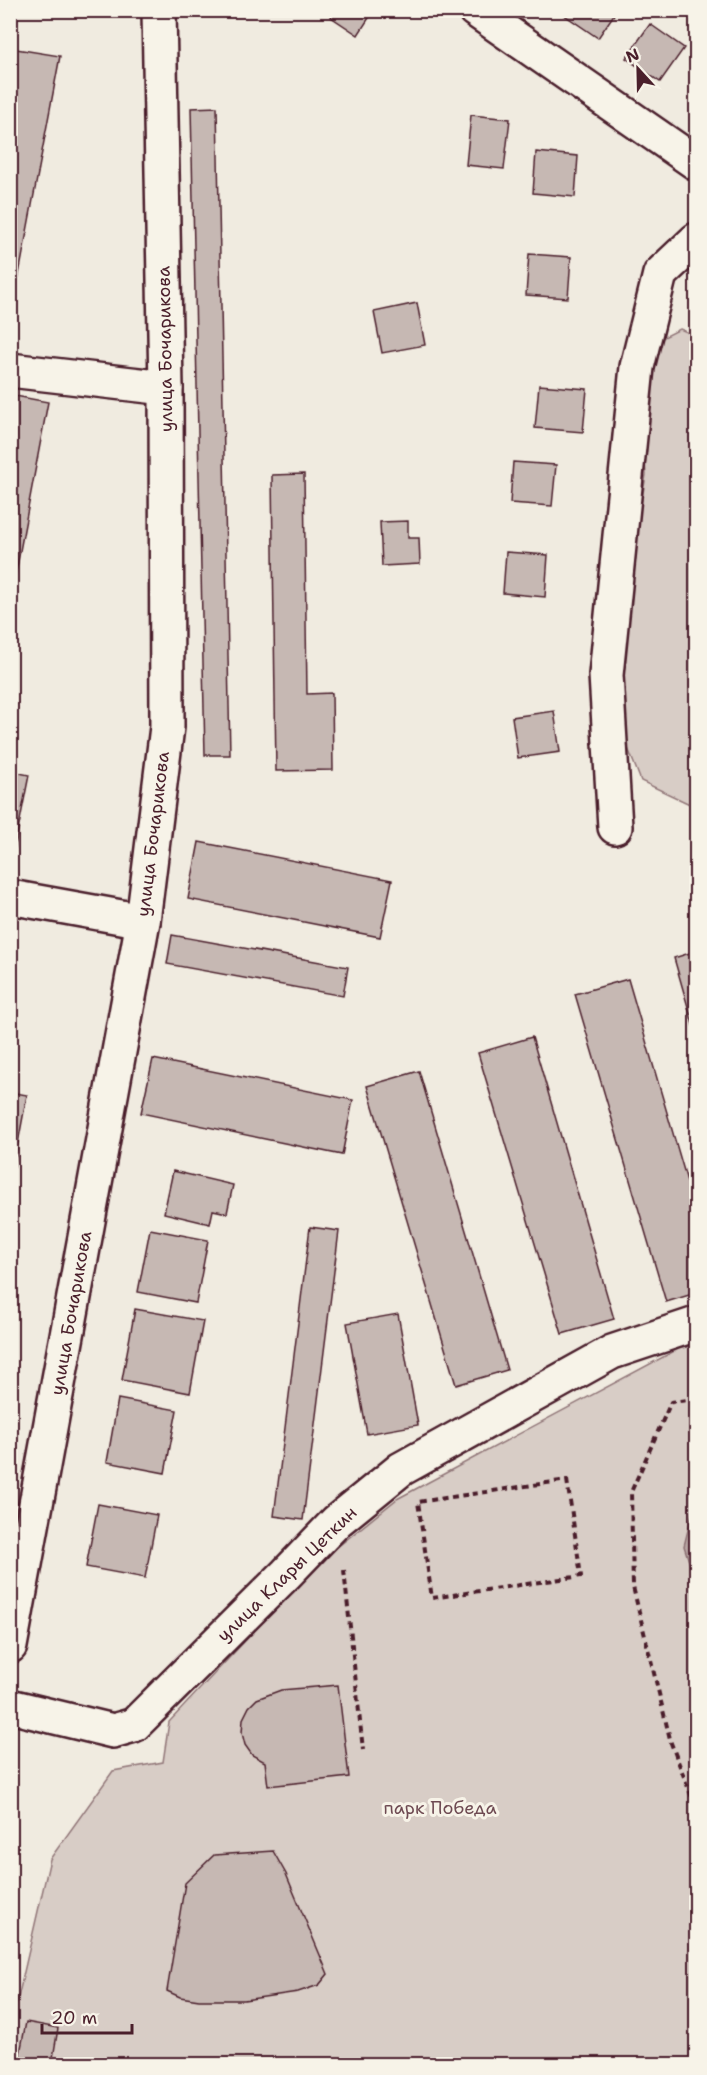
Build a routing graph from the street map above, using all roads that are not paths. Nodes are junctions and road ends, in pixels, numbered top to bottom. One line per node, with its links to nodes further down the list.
1 (159, 10): 6 (main road, улица Бочарикова)
2 (475, 10): 3 (main road)
3 (696, 163)
4 (696, 240): 7 (main road)
5 (10, 370): 6 (main road)
6 (166, 388): 9 (main road, улица Бочарикова)
7 (615, 827)
8 (10, 897): 9 (main road)
9 (143, 921): 11 (main road, улица Бочарикова)
10 (696, 1324): 13 (main road, улица Клары Цеткин)
11 (18, 1558): 12 (main road, улица Бочарикова)
12 (10, 1646)
13 (10, 1706)

